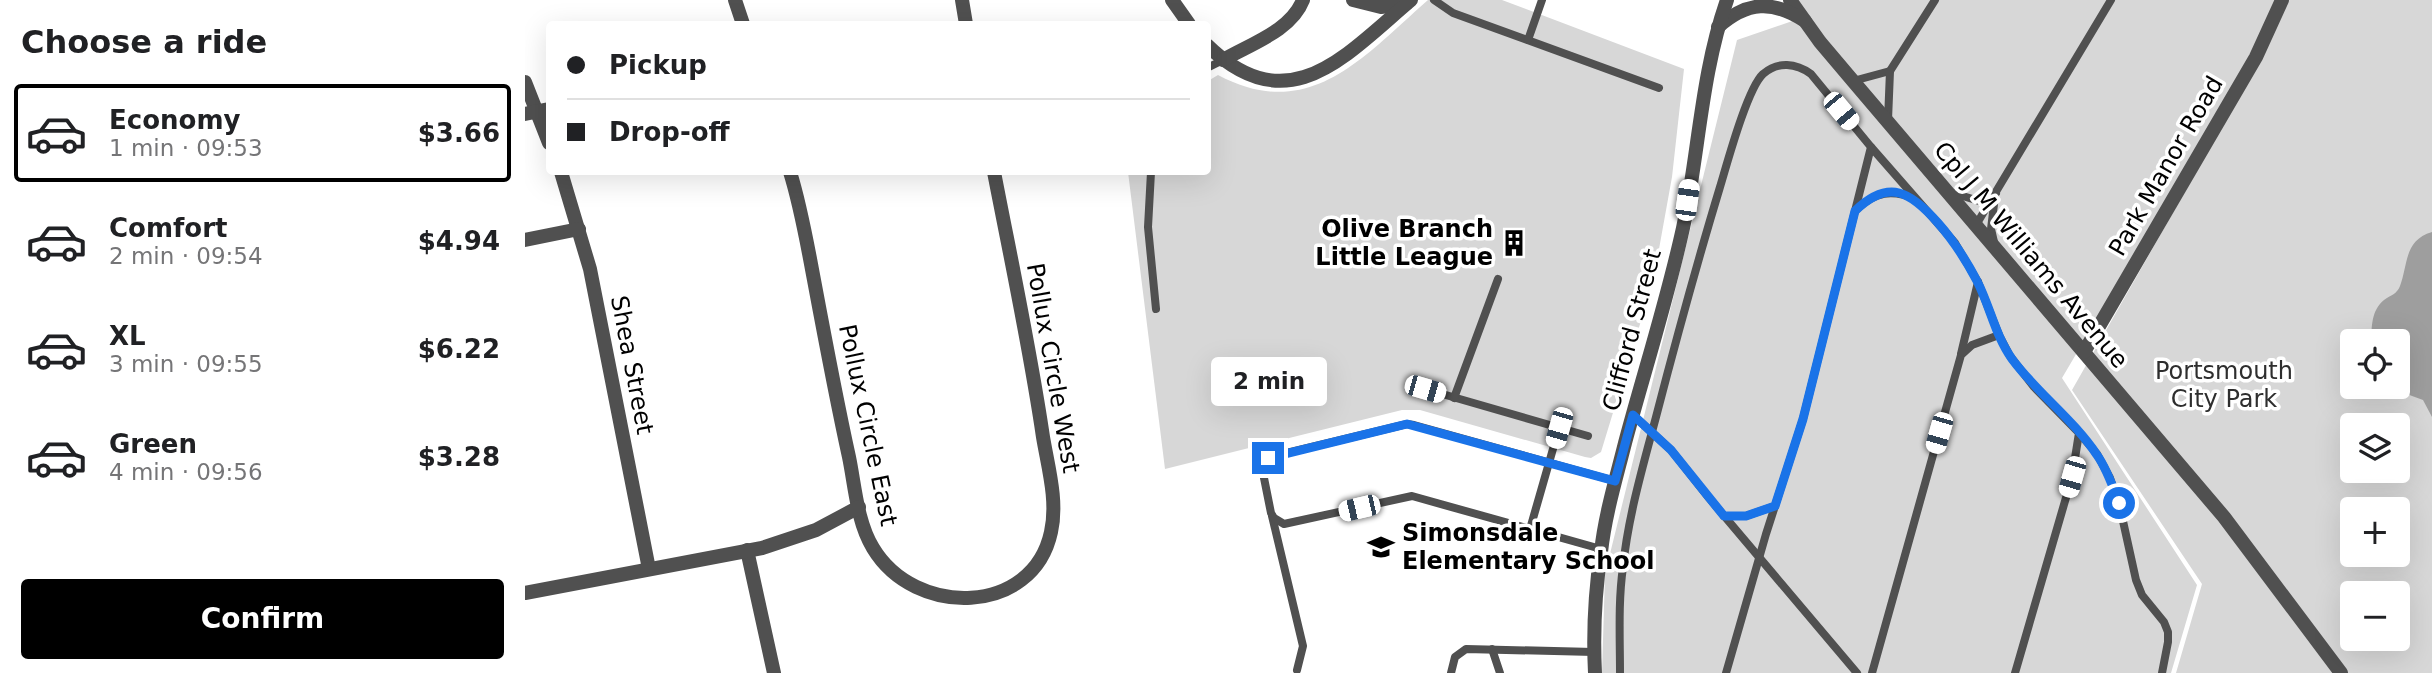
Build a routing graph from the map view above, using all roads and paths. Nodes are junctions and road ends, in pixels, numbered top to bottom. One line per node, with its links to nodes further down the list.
1 (735, 0): 14 (street)
2 (962, 0): 15 (street)
3 (1172, 0): 16 (street)
4 (1303, 0): 21 (street)
5 (1353, 0): 13 (street)
6 (1434, 0): 19 (lane)
7 (1542, 0): 19 (lane)
8 (1727, 0): 18 (street, Clifford Street)
9 (1790, 0): 17 (street, Cpl J M Williams Avenue)
10 (1935, 0): 23 (lane)
11 (2111, 0): 36 (lane)
12 (2282, 0): 47 (street, Park Manor Road)
13 (1409, 2): 21 (street)
14 (742, 21)
15 (966, 21)
16 (1187, 21)
17 (1805, 21): 18 (street); 24 (street, Cpl J M Williams Avenue)
18 (1717, 28): 51 (street, Clifford Street)
19 (1528, 40): 26 (lane)
20 (1211, 49): 21 (street)
21 (1223, 60): 22 (lane)
22 (1211, 66)
23 (1890, 71): 24 (lane); 28 (lane)
24 (1853, 81): 28 (street, Cpl J M Williams Avenue)
25 (525, 82): 27 (street)
26 (1659, 88)
27 (537, 111): 29 (street)
28 (1888, 122): 35 (street, Cpl J M Williams Avenue)
29 (546, 135)
30 (1871, 147): 37 (lane); 38 (lane); 53 (lane)
31 (562, 175): 40 (street, Shea Street)
32 (791, 175): 59 (street, Pollux Circle East)
33 (996, 175): 66 (street, Pollux Circle West)
34 (1151, 175): 45 (lane)
35 (1946, 190): 36 (lane); 39 (street, Cpl J M Williams Avenue)
36 (1996, 193): 39 (lane); 42 (lane)
37 (1919, 201): 38 (lane); 44 (lane)
38 (1855, 211): 58 (lane)
39 (1976, 225): 42 (street, Cpl J M Williams Avenue)
40 (579, 229): 41 (street); 67 (street, Shea Street)
41 (525, 240)
42 (1995, 247): 47 (street, Cpl J M Williams Avenue)
43 (1498, 279): 50 (lane)
44 (1977, 282): 46 (lane); 48 (lane)
45 (1156, 309)
46 (1999, 335): 48 (lane); 54 (lane)
47 (2084, 352): 82 (street, Cpl J M Williams Avenue)
48 (1961, 355): 79 (lane)
49 (1425, 389): 50 (lane)
50 (1454, 398): 52 (lane)
51 (1633, 415): 53 (lane); 57 (street, Clifford Street)
52 (1559, 428): 55 (lane); 56 (lane)
53 (1652, 431): 61 (lane); 76 (lane)
54 (2079, 433): 80 (lane); 81 (lane)
55 (1588, 436)
56 (1549, 463): 57 (lane); 60 (lane); 62 (lane)
57 (1615, 481): 63 (street, Clifford Street)
58 (1775, 506): 61 (lane); 65 (lane)
59 (859, 507): 64 (street); 66 (street, Pollux Circle East)
60 (1271, 513): 62 (lane); 71 (lane)
61 (1724, 516): 65 (lane)
62 (1530, 529): 63 (lane)
63 (1601, 549): 70 (street, Clifford Street)
64 (747, 551): 67 (street); 72 (street)
65 (1760, 557): 77 (lane); 78 (lane)
66 (1032, 568)
67 (649, 569): 68 (street)
68 (525, 593)
69 (1492, 649): 70 (lane); 73 (lane); 74 (lane)
70 (1594, 652): 75 (street, Clifford Street)
71 (1297, 670)
72 (773, 673)
73 (1451, 673)
74 (1500, 673)
75 (1595, 673)
76 (1620, 673)
77 (1727, 673)
78 (1857, 673)
79 (1872, 673)
80 (2015, 673)
81 (2162, 673)
82 (2341, 673)

